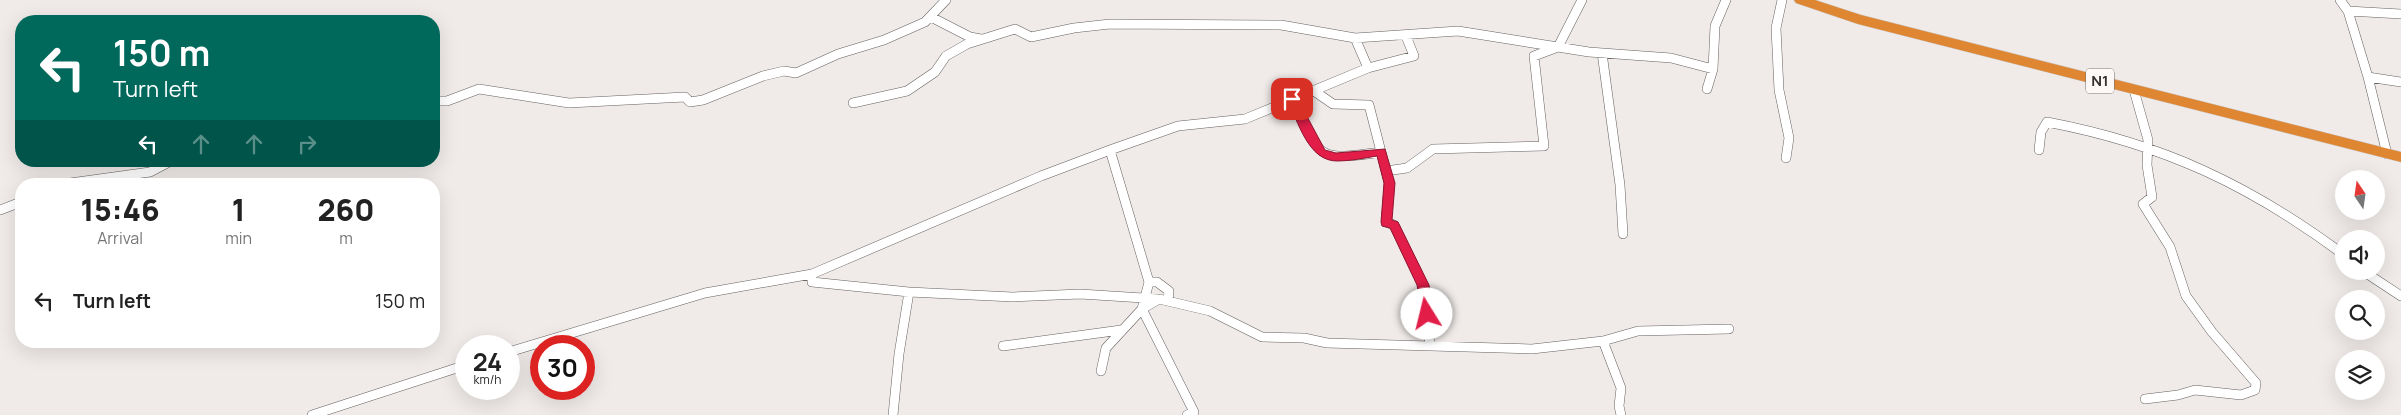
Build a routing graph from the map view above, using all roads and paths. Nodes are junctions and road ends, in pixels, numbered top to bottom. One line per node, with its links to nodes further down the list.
1 (946, 0): 9 (street)
2 (1582, 0): 13 (street)
3 (1726, 0): 16 (street)
4 (1782, 0): 30 (street)
5 (1800, 0): 20 (highway, N1)
6 (2340, 0): 7 (street)
7 (2348, 11): 8 (street); 17 (street)
8 (2401, 14)
9 (931, 17): 12 (street); 23 (street)
10 (1406, 36): 11 (street); 13 (street); 15 (street)
11 (1355, 38): 12 (street); 15 (street)
12 (981, 39): 24 (street)
13 (1558, 47): 14 (street); 32 (street)
14 (1602, 52): 16 (street); 36 (street)
15 (1368, 68): 21 (street)
16 (1713, 69): 19 (street)
17 (2368, 76): 18 (street); 29 (street)
18 (2401, 82)
19 (1708, 89)
20 (2134, 90): 25 (street); 29 (highway, N1)
21 (1314, 91): 22 (street); 28 (street)
22 (1292, 99): 26 (street); 28 (street)
23 (440, 101)
24 (853, 103)
25 (2148, 146): 27 (street); 37 (street); 54 (street)
26 (1110, 150): 38 (street); 40 (street)
27 (2040, 150)
28 (1381, 152): 32 (street)
29 (2394, 156)
30 (1786, 158)
31 (160, 167): 33 (street)
32 (1386, 171): 49 (street)
33 (106, 178)
34 (15, 204): 35 (street)
35 (0, 210)
36 (1623, 234)
37 (2335, 249)
38 (812, 274): 41 (street); 51 (street)
39 (2377, 280): 42 (street)
40 (1149, 282): 43 (street); 44 (street)
41 (909, 292): 43 (street); 56 (street)
42 (2401, 296)
43 (1146, 299): 44 (street); 45 (street)
44 (1164, 300): 45 (street); 49 (street)
45 (1142, 309): 47 (street); 57 (street)
46 (1729, 329): 48 (street)
47 (1122, 330): 50 (street); 53 (street)
48 (1603, 341): 49 (street); 58 (street)
49 (1430, 345)
50 (1003, 346)
51 (520, 349)
52 (455, 368): 55 (street)
53 (1101, 371)
54 (2146, 399)
55 (312, 415)
56 (893, 415)
57 (1187, 415)
58 (1621, 415)

